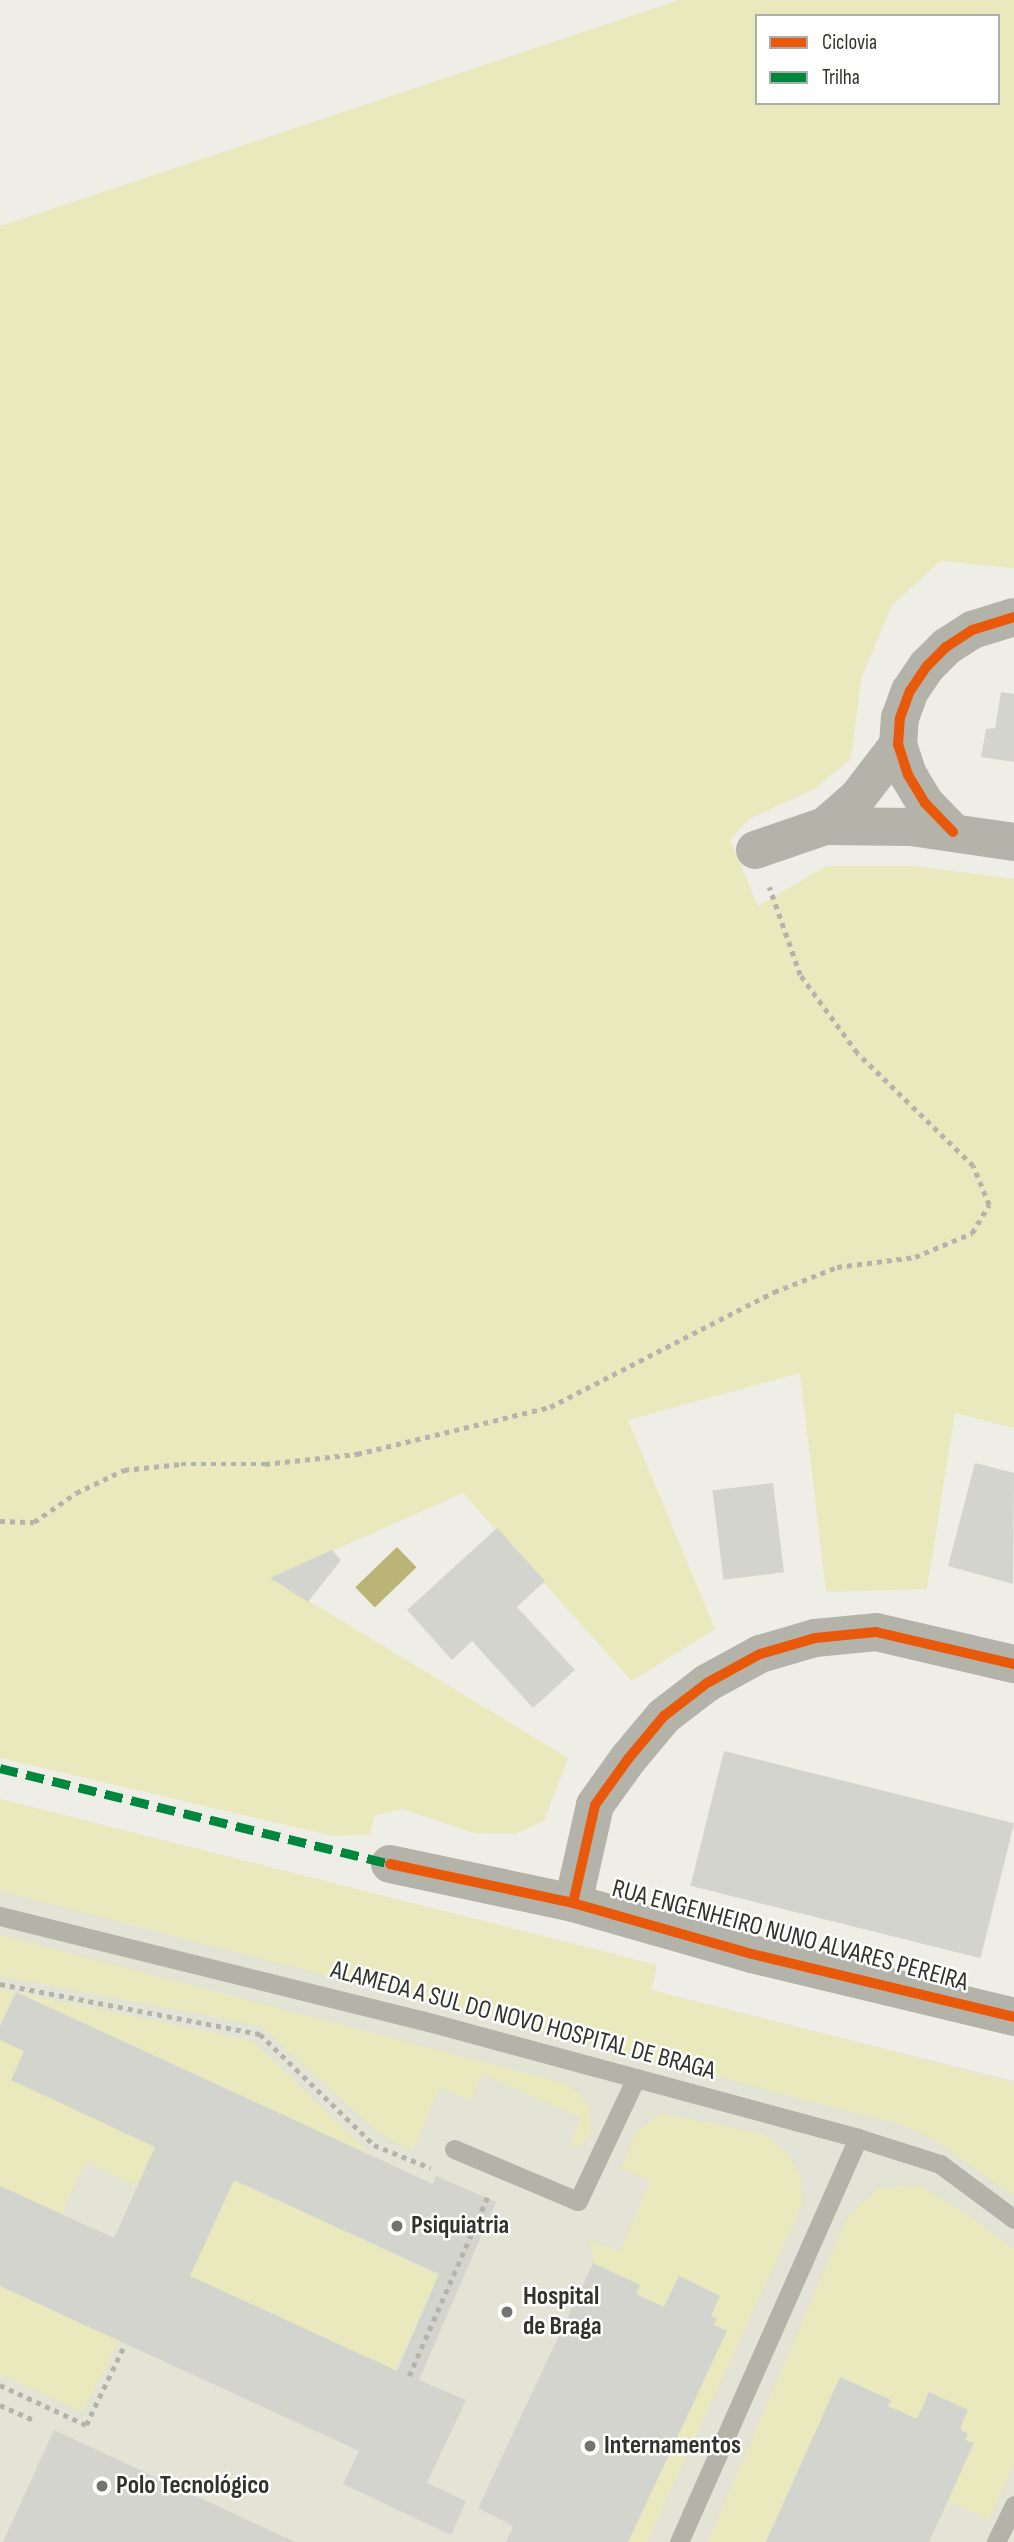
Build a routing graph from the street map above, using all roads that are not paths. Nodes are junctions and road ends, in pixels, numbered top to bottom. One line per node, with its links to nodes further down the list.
1 (1014, 617): 2 (street)
2 (898, 745): 3 (street); 4 (street)
3 (825, 826): 4 (street); 6 (street)
4 (953, 832): 5 (street)
5 (1014, 842)
6 (755, 850)
7 (1014, 1664): 9 (street)
8 (390, 1864): 9 (street, RUA ENGENHEIRO NUNO ALVARES PEREIRA)
9 (573, 1903): 11 (street, RUA ENGENHEIRO NUNO ALVARES PEREIRA)
10 (0, 1916): 12 (lane, ALAMEDA A SUL DO NOVO HOSPITAL DE BRAGA)
11 (1014, 2017)
12 (636, 2078): 13 (lane, ALAMEDA A SUL DO NOVO HOSPITAL DE BRAGA); 14 (lane)
13 (858, 2138): 15 (lane, ALAMEDA A SUL DO NOVO HOSPITAL DE BRAGA); 17 (lane)
14 (454, 2149)
15 (1014, 2219)
16 (1014, 2505): 18 (lane)
17 (679, 2542)
18 (996, 2542)

